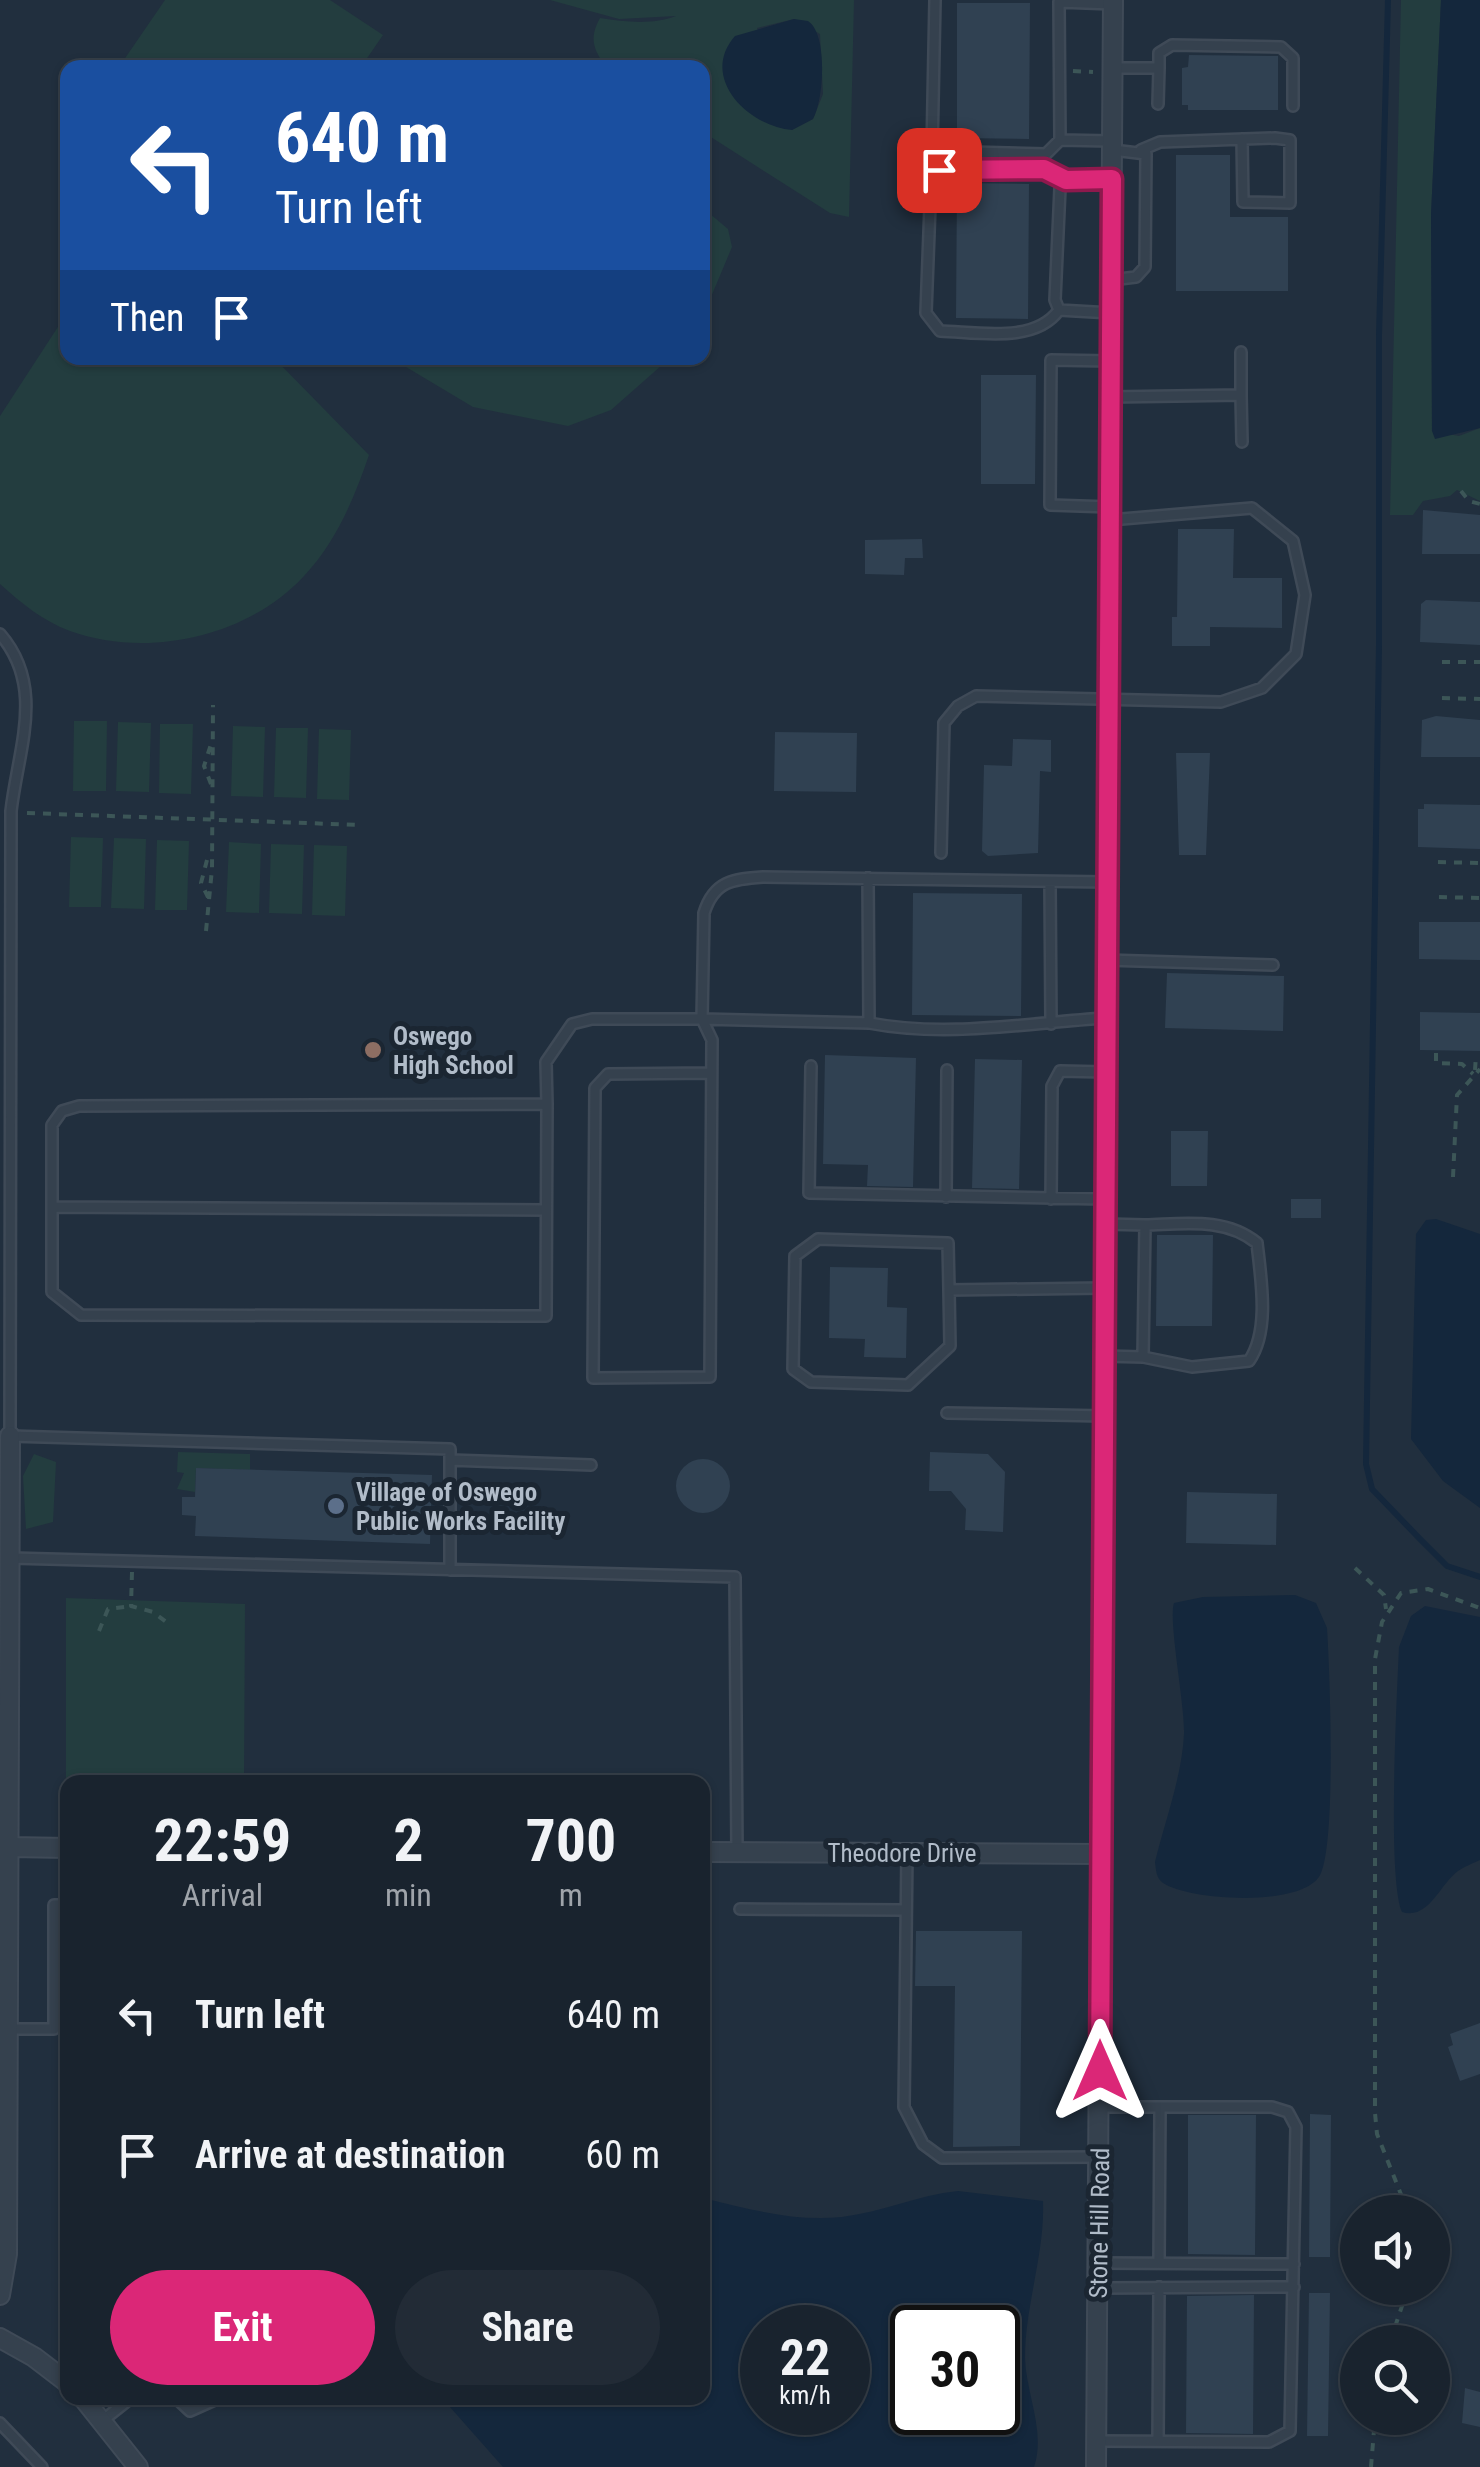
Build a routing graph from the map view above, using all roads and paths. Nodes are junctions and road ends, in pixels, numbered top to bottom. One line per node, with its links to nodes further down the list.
1 (935, 0): 9 (lane)
2 (1057, 1): 3 (lane); 9 (lane)
3 (1113, 2): 5 (street, Stone Hill Road)
4 (1159, 68): 5 (lane); 7 (lane); 8 (lane)
5 (1105, 70): 6 (path); 11 (street, Stone Hill Road)
6 (1073, 71)
7 (1158, 104)
8 (1293, 106)
9 (1060, 140): 11 (lane)
10 (1242, 140): 10 (lane); 12 (lane)
11 (1111, 145): 12 (lane); 13 (street, Stone Hill Road)
12 (1144, 152): 15 (lane)
13 (1112, 179): 14 (lane); 15 (street, Stone Hill Road)
14 (1066, 180): 16 (lane); 16 (lane)
15 (1111, 280): 17 (street, Stone Hill Road)
16 (1059, 310): 17 (lane)
17 (1110, 313): 19 (street, Stone Hill Road)
18 (1241, 352): 20 (lane)
19 (1111, 361): 21 (street, Stone Hill Road); 25 (lane)
20 (1241, 395): 21 (lane); 22 (lane)
21 (1110, 396): 25 (street, Stone Hill Road)
22 (1242, 442)
23 (1461, 491): 24 (path)
24 (1480, 504)
25 (1110, 514): 30 (street, Stone Hill Road); 30 (lane)
26 (0, 634): 79 (lane)
27 (1442, 662): 28 (path)
28 (1480, 662)
29 (1442, 698): 31 (path)
30 (1109, 699): 38 (lane); 44 (street, Stone Hill Road)
31 (1480, 699)
32 (213, 705): 33 (path)
33 (213, 738): 34 (path); 34 (path)
34 (211, 784): 36 (path)
35 (22, 812): 36 (path)
36 (210, 819): 37 (path); 39 (path)
37 (361, 824)
38 (941, 852)
39 (209, 858): 45 (path); 45 (path)
40 (1438, 862): 41 (path)
41 (1480, 863)
42 (868, 878): 43 (lane); 52 (lane); 53 (lane)
43 (1050, 882): 44 (lane); 54 (lane)
44 (1107, 882): 49 (street, Stone Hill Road)
45 (208, 898): 48 (path)
46 (1439, 898): 47 (path)
47 (1480, 898)
48 (206, 931)
49 (1106, 960): 50 (lane); 51 (street, Stone Hill Road)
50 (1273, 965)
51 (1106, 1018): 54 (lane); 61 (street, Stone Hill Road)
52 (702, 1019): 53 (lane); 63 (lane); 64 (lane)
53 (868, 1023): 54 (lane)
54 (1051, 1024)
55 (1436, 1052): 58 (path)
56 (1454, 1052): 58 (path)
57 (1476, 1054): 62 (path)
58 (1454, 1063): 62 (path)
59 (811, 1066): 66 (lane)
60 (946, 1070): 66 (lane)
61 (1106, 1072): 67 (lane); 68 (street, Stone Hill Road)
62 (1476, 1072): 65 (path)
63 (712, 1073): 63 (lane)
64 (547, 1104): 69 (lane); 70 (lane)
65 (1453, 1176)
66 (946, 1197): 67 (lane)
67 (1051, 1199): 68 (lane)
68 (1106, 1199): 71 (street, Stone Hill Road)
69 (52, 1207): 70 (lane); 70 (lane)
70 (546, 1210)
71 (1106, 1224): 72 (lane); 73 (street, Stone Hill Road)
72 (1145, 1225): 76 (lane); 76 (lane)
73 (1106, 1288): 74 (lane); 75 (street, Stone Hill Road)
74 (949, 1290): 74 (lane)
75 (1104, 1356): 76 (lane); 78 (street, Stone Hill Road)
76 (1143, 1357)
77 (947, 1413): 78 (lane)
78 (1104, 1416): 96 (street, Stone Hill Road)
79 (10, 1436): 80 (lane); 82 (street)
80 (450, 1460): 81 (lane); 84 (lane)
81 (591, 1466)
82 (11, 1558): 84 (lane); 91 (street)
83 (1355, 1568): 88 (path)
84 (450, 1570): 94 (lane)
85 (132, 1572): 86 (path)
86 (131, 1606): 89 (path); 90 (path)
87 (1480, 1608): 88 (path)
88 (1384, 1616): 106 (path)
89 (169, 1624)
90 (99, 1631)
91 (11, 1847): 92 (street); 100 (street)
92 (60, 1848)
93 (710, 1852): 94 (street, Theodore Drive)
94 (737, 1852): 95 (street, Theodore Drive)
95 (906, 1853): 96 (street, Theodore Drive); 99 (lane)
96 (1101, 1854): 103 (street, Stone Hill Road)
97 (60, 1906): 101 (lane)
98 (740, 1909): 99 (lane)
99 (905, 1910): 105 (lane)
100 (9, 2030): 101 (lane); 113 (street)
101 (54, 2030): 102 (lane)
102 (60, 2030)
103 (1100, 2107): 104 (lane); 105 (street, Stone Hill Road)
104 (1160, 2108): 108 (lane); 109 (lane)
105 (1100, 2157): 107 (street, Stone Hill Road)
106 (1401, 2195)
107 (1099, 2263): 108 (lane); 112 (street, Stone Hill Road)
108 (1158, 2264): 109 (lane)
109 (1294, 2264): 111 (lane)
110 (1160, 2287): 111 (lane); 112 (lane); 122 (lane)
111 (1294, 2287): 122 (lane)
112 (1099, 2288): 121 (street, Stone Hill Road)
113 (0, 2294)
114 (0, 2338): 115 (street)
115 (60, 2377)
116 (89, 2405): 118 (street)
117 (122, 2405): 118 (lane)
118 (102, 2421): 124 (street)
119 (0, 2423): 123 (lane)
120 (1374, 2435): 126 (path)
121 (1097, 2441): 122 (lane); 125 (street, Stone Hill Road)
122 (1158, 2442)
123 (42, 2467)
124 (138, 2467)
125 (1096, 2467)
126 (1372, 2467)

